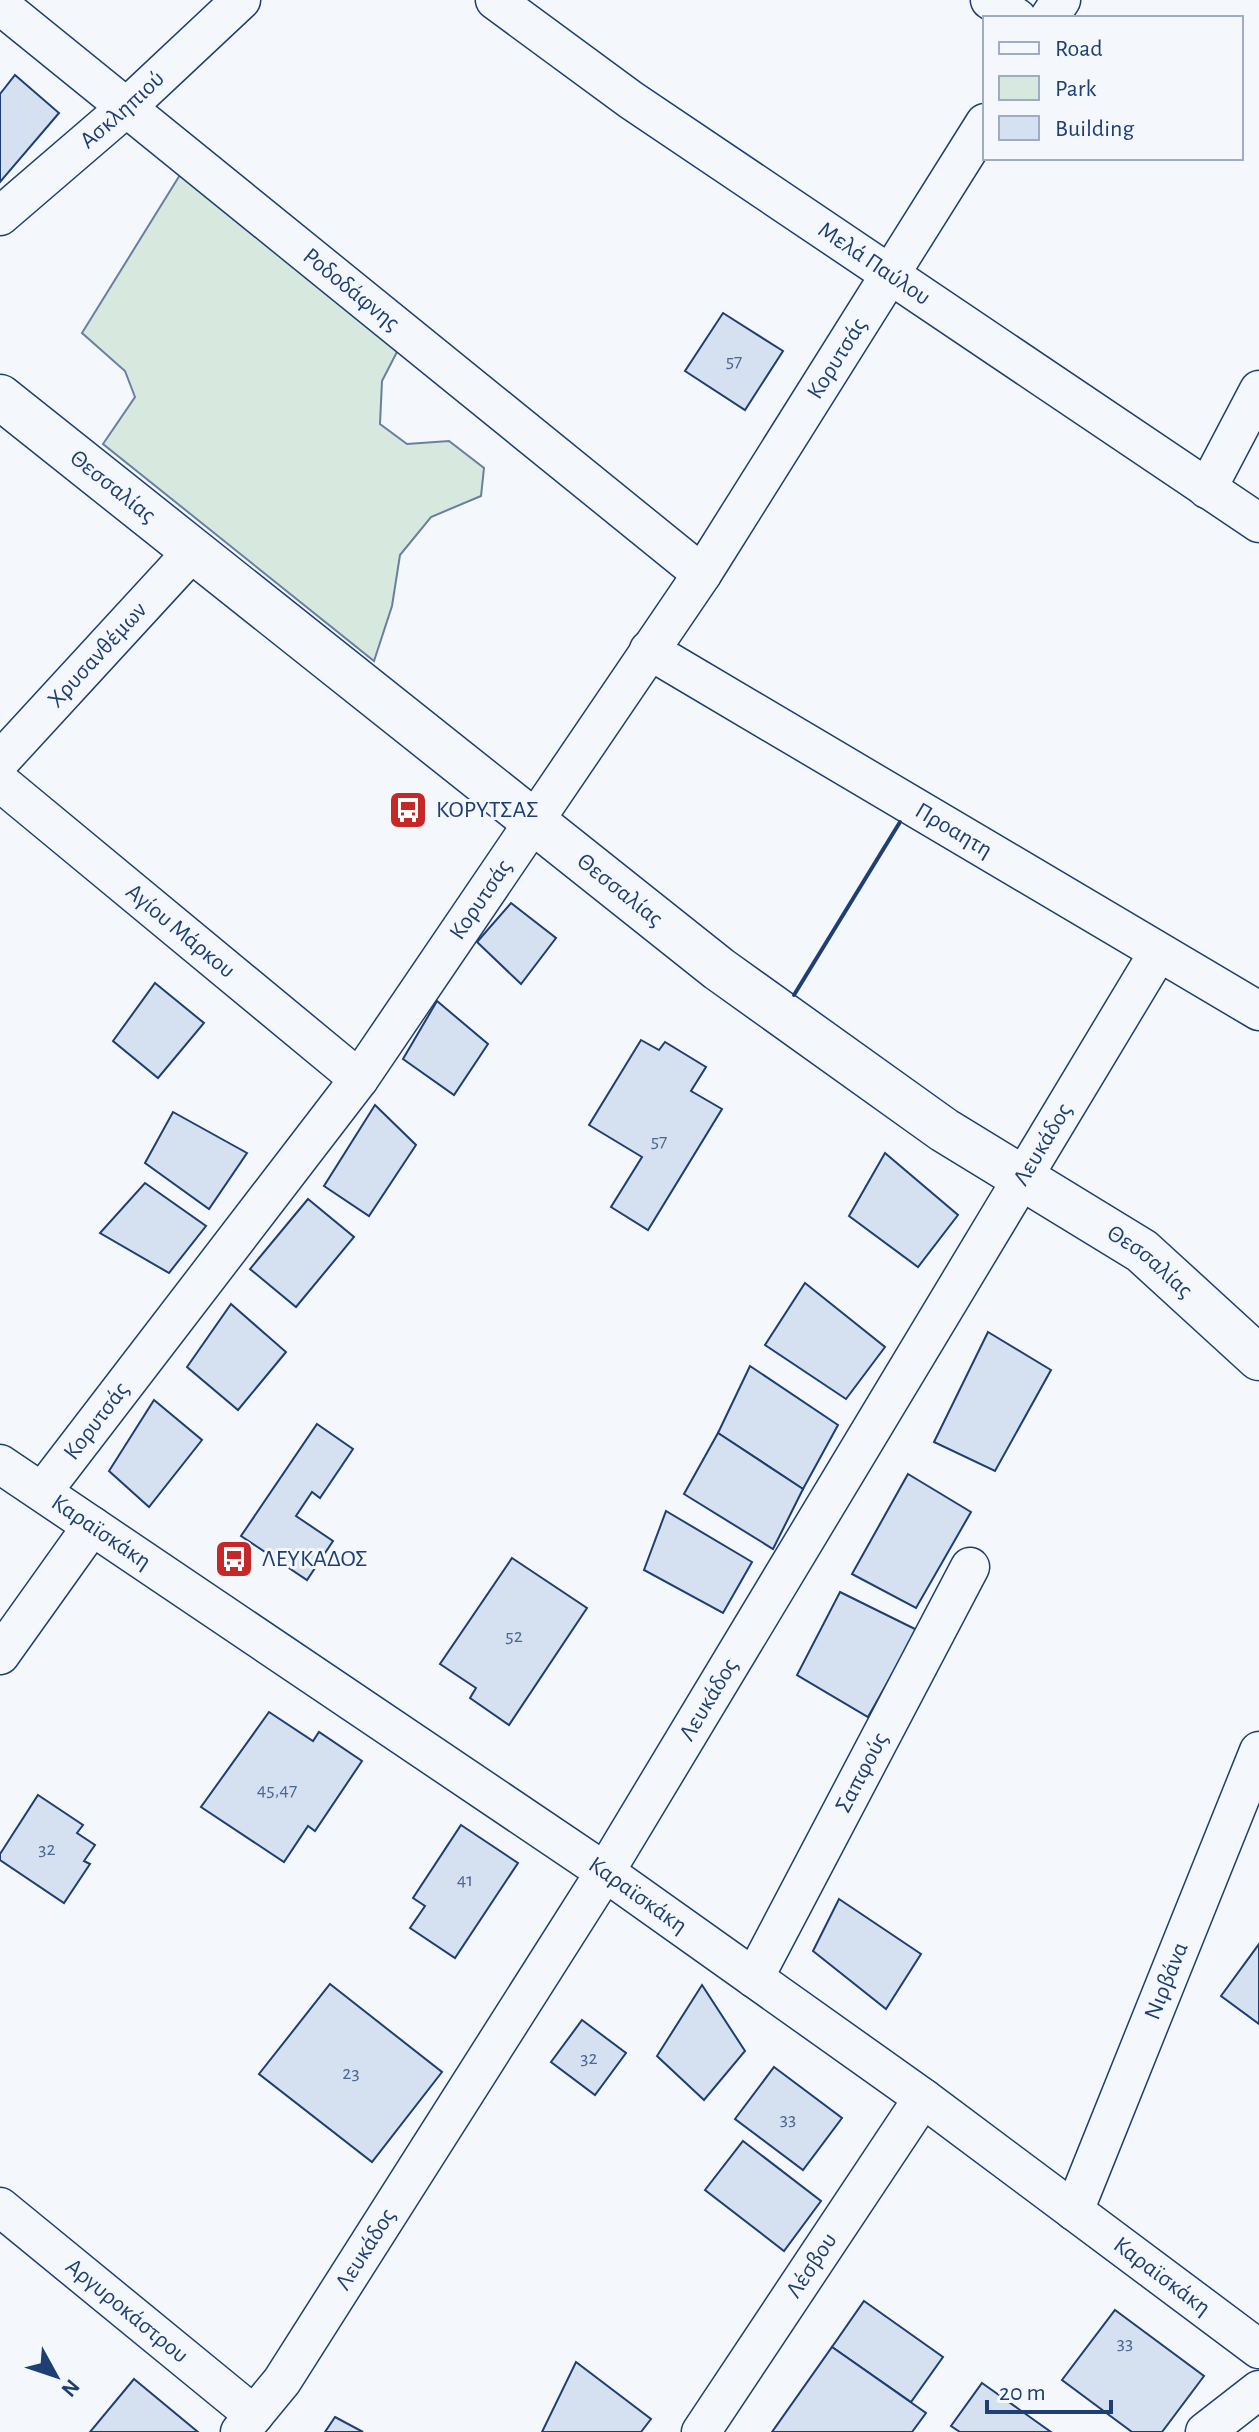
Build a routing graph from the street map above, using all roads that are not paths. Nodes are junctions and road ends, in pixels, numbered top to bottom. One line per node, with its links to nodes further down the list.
1 (241, 0): 6 (street, Ασκληπιού)
2 (495, 0): 9 (street, Μελά Παύλου)
3 (990, 0): 5 (street)
4 (0, 5): 6 (street, Ροδοδάφνης)
5 (1014, 16)
6 (128, 106): 8 (street, Ασκληπιού); 15 (street, Ροδοδάφνης)
7 (983, 126): 9 (street, Κορυτσάς)
8 (0, 216)
9 (891, 278): 12 (street, Μελά Παύλου); 15 (street, Κορυτσάς)
10 (1259, 390): 12 (street)
11 (0, 397): 14 (street, Θεσσαλίας)
12 (1207, 489): 13 (street, Μελά Παύλου)
13 (1259, 523)
14 (194, 550): 17 (street, Χρυσανθέμων); 19 (street, Θεσσαλίας)
15 (702, 574): 16 (street, Κορυτσάς)
16 (649, 650): 19 (street, Κορυτσάς); 20 (street, Προαητη)
17 (0, 761)
18 (0, 782): 22 (street, Αγίου Μάρκου)
19 (533, 823): 22 (street, Κορυτσάς); 23 (street, Θεσσαλίας)
20 (1158, 953): 21 (street, Προαητη); 23 (street, Λευκάδος)
21 (1259, 1011)
22 (359, 1079): 26 (street, Κορυτσάς)
23 (1021, 1177): 24 (street, Θεσσαλίας); 31 (street, Λευκάδος)
24 (1259, 1358)
25 (0, 1464): 26 (street, Καραϊσκάκη)
26 (43, 1491): 27 (street, Καραϊσκάκη)
27 (92, 1526): 29 (street); 31 (street, Καραϊσκάκη)
28 (970, 1567): 32 (street, Σαπφούς)
29 (0, 1655)
30 (1259, 1751): 35 (street, Νιρβάνα)
31 (605, 1872): 32 (street, Καραϊσκάκη); 38 (street, Λευκάδος)
32 (754, 1978): 33 (street, Καραϊσκάκη)
33 (923, 2098): 35 (street, Καραϊσκάκη); 39 (street, Λέσβου)
34 (0, 2207): 38 (street, Αργυροκάστρου)
35 (1074, 2211): 36 (street, Καραϊσκάκη)
36 (1259, 2349)
37 (1259, 2390): 40 (street)
38 (247, 2423)
39 (701, 2432)
40 (1205, 2432)

